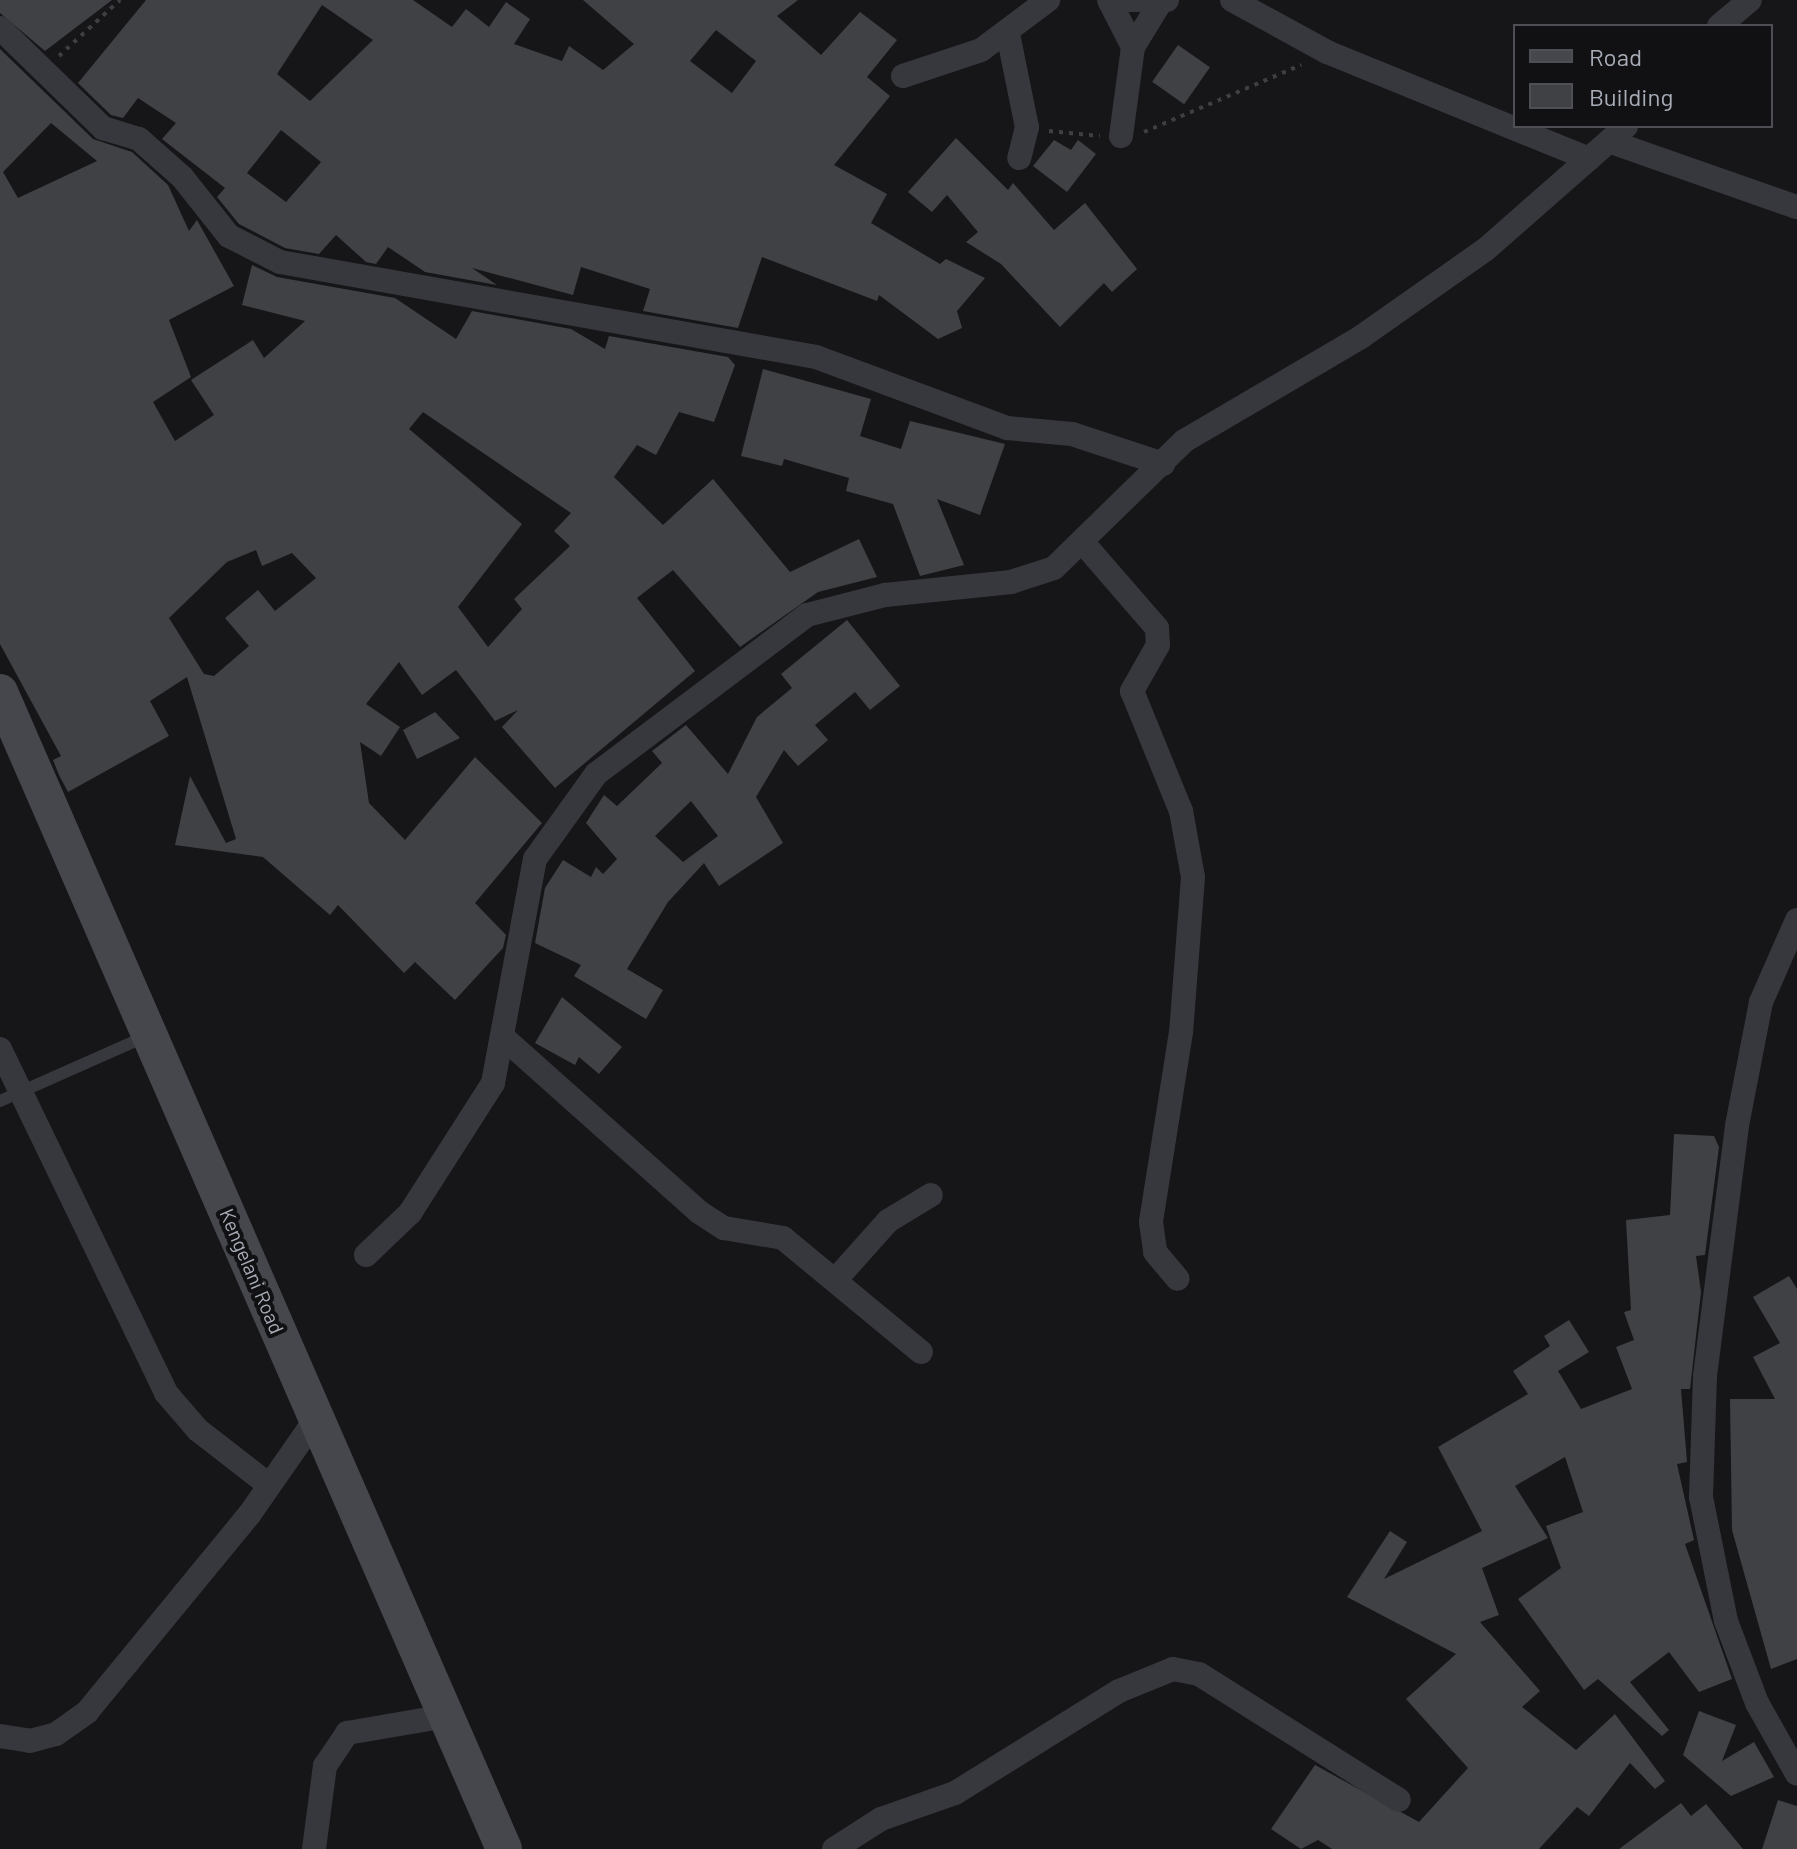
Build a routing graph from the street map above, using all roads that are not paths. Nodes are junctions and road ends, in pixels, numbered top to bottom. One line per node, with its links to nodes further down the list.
1 (1048, 0): 9 (street)
2 (1109, 0): 10 (street)
3 (1126, 0): 6 (street)
4 (1232, 0): 12 (street)
5 (1750, 0): 7 (street)
6 (1163, 1): 10 (street)
7 (1721, 24)
8 (0, 28): 19 (street)
9 (1008, 34): 11 (street); 16 (street)
10 (1133, 47): 15 (street)
11 (903, 76)
12 (1513, 128)
13 (1513, 128): 17 (street)
14 (1619, 134): 17 (street); 18 (street)
15 (1121, 136)
16 (1019, 158)
17 (1589, 159): 19 (street)
18 (1797, 207)
19 (1163, 464): 20 (street)
20 (1085, 545): 24 (street); 30 (street)
21 (0, 692): 23 (main road, Kengelani Road)
22 (1797, 920): 36 (street)
23 (151, 1034): 26 (lane); 32 (main road, Kengelani Road)
24 (506, 1040): 28 (street); 29 (street)
25 (0, 1049): 26 (street)
26 (10, 1095): 33 (street)
27 (931, 1195): 29 (street)
28 (366, 1255)
29 (838, 1277): 31 (street)
30 (1178, 1279)
31 (921, 1352)
32 (317, 1417): 33 (street); 34 (main road, Kengelani Road)
33 (269, 1485): 35 (street)
34 (446, 1716): 38 (street); 39 (main road, Kengelani Road)
35 (0, 1736)
36 (1797, 1774)
37 (1399, 1800): 40 (street)
38 (314, 1849)
39 (504, 1849)
40 (834, 1849)

